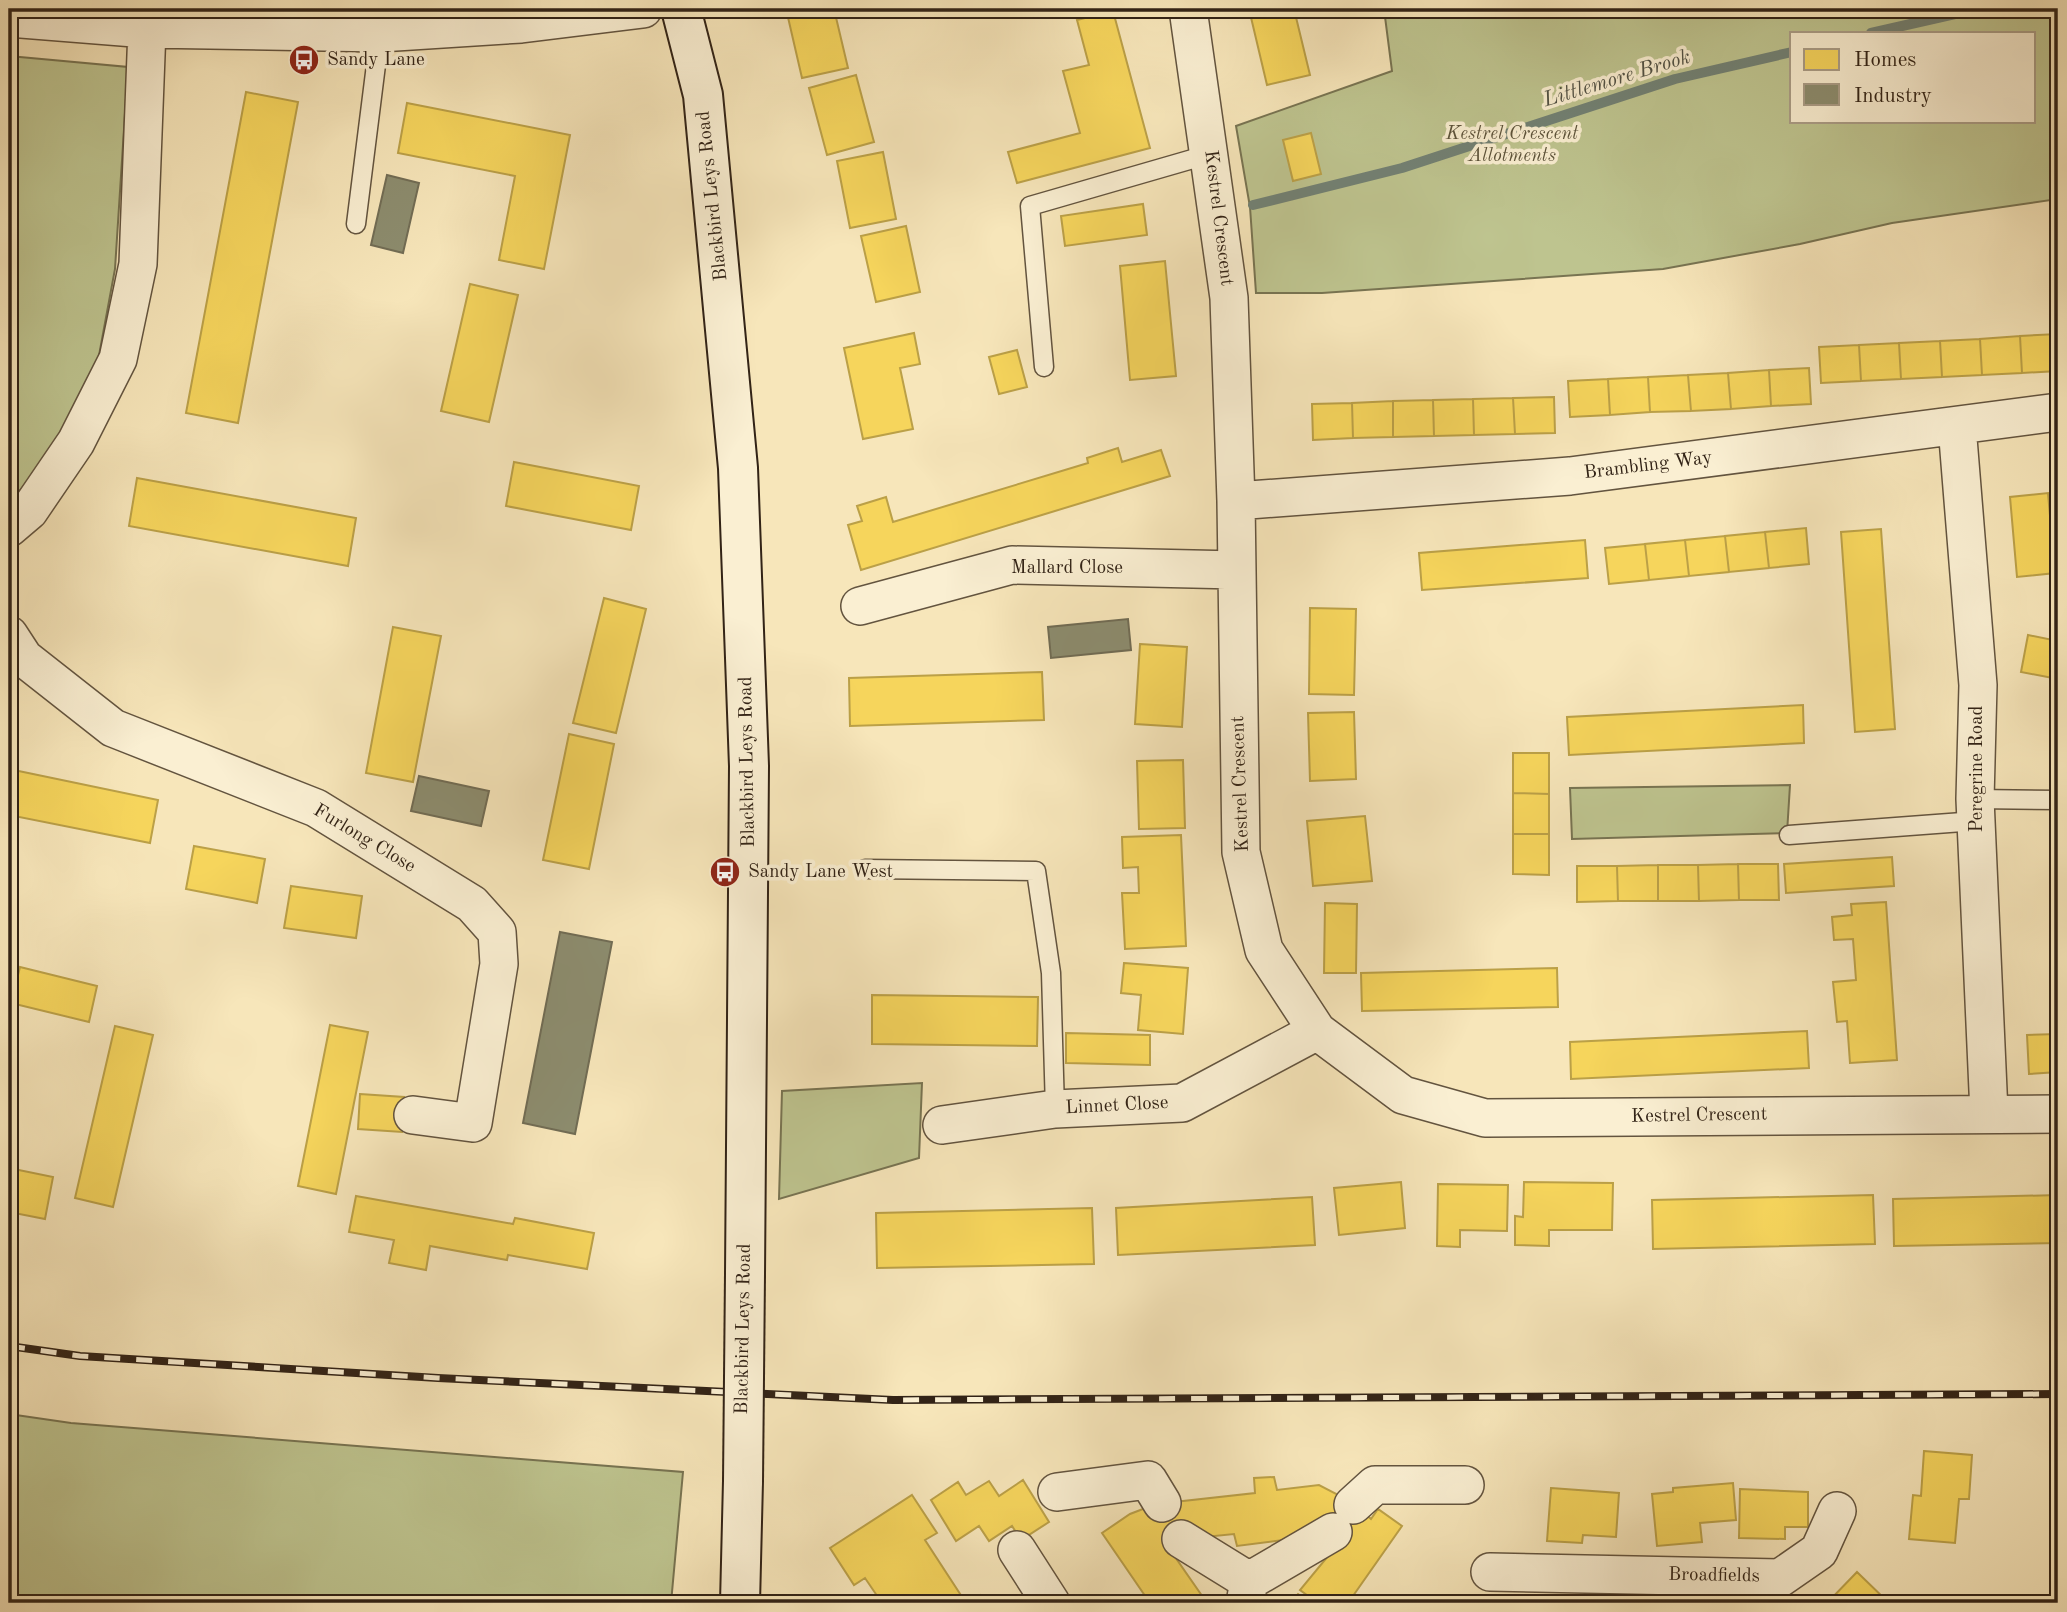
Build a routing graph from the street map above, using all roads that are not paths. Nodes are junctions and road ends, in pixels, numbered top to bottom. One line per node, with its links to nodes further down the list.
1 (643, 9): 7 (street)
2 (681, 9): 38 (street, Blackbird Leys Road, bridge)
3 (1188, 9): 8 (street, Kestrel Crescent)
4 (9, 18): 6 (street)
5 (306, 20): 6 (street); 7 (street)
6 (147, 29): 14 (street)
7 (380, 33): 9 (lane)
8 (1210, 155): 10 (lane); 13 (street, Kestrel Crescent)
9 (356, 224)
10 (1044, 366)
11 (2058, 412): 12 (street, Brambling Way)
12 (1957, 426): 13 (street, Brambling Way); 19 (street, Peregrine Road)
13 (1236, 501): 15 (street, Kestrel Crescent)
14 (9, 528)
15 (1237, 570): 16 (street, Mallard Close); 22 (street, Kestrel Crescent)
16 (860, 606)
17 (9, 635): 26 (street, Furlong Close)
18 (2058, 800): 19 (lane)
19 (1975, 810): 20 (lane); 24 (street, Peregrine Road)
20 (1789, 835)
21 (865, 869): 23 (lane)
22 (1317, 1031): 23 (street, Linnet Close); 24 (street, Kestrel Crescent)
23 (1055, 1109): 27 (street, Linnet Close)
24 (1989, 1113): 25 (street, Kestrel Crescent)
25 (2058, 1114)
26 (413, 1115)
27 (942, 1125)
28 (1465, 1485): 37 (street)
29 (1057, 1492): 30 (street)
30 (1161, 1503)
31 (1837, 1511): 36 (street, Broadfields)
32 (1181, 1539): 37 (street)
33 (1017, 1550): 39 (street)
34 (1490, 1572): 35 (street, Broadfields)
35 (1597, 1588): 36 (street, Broadfields)
36 (1780, 1590)
37 (1247, 1592)
38 (740, 1603)
39 (1051, 1603)

